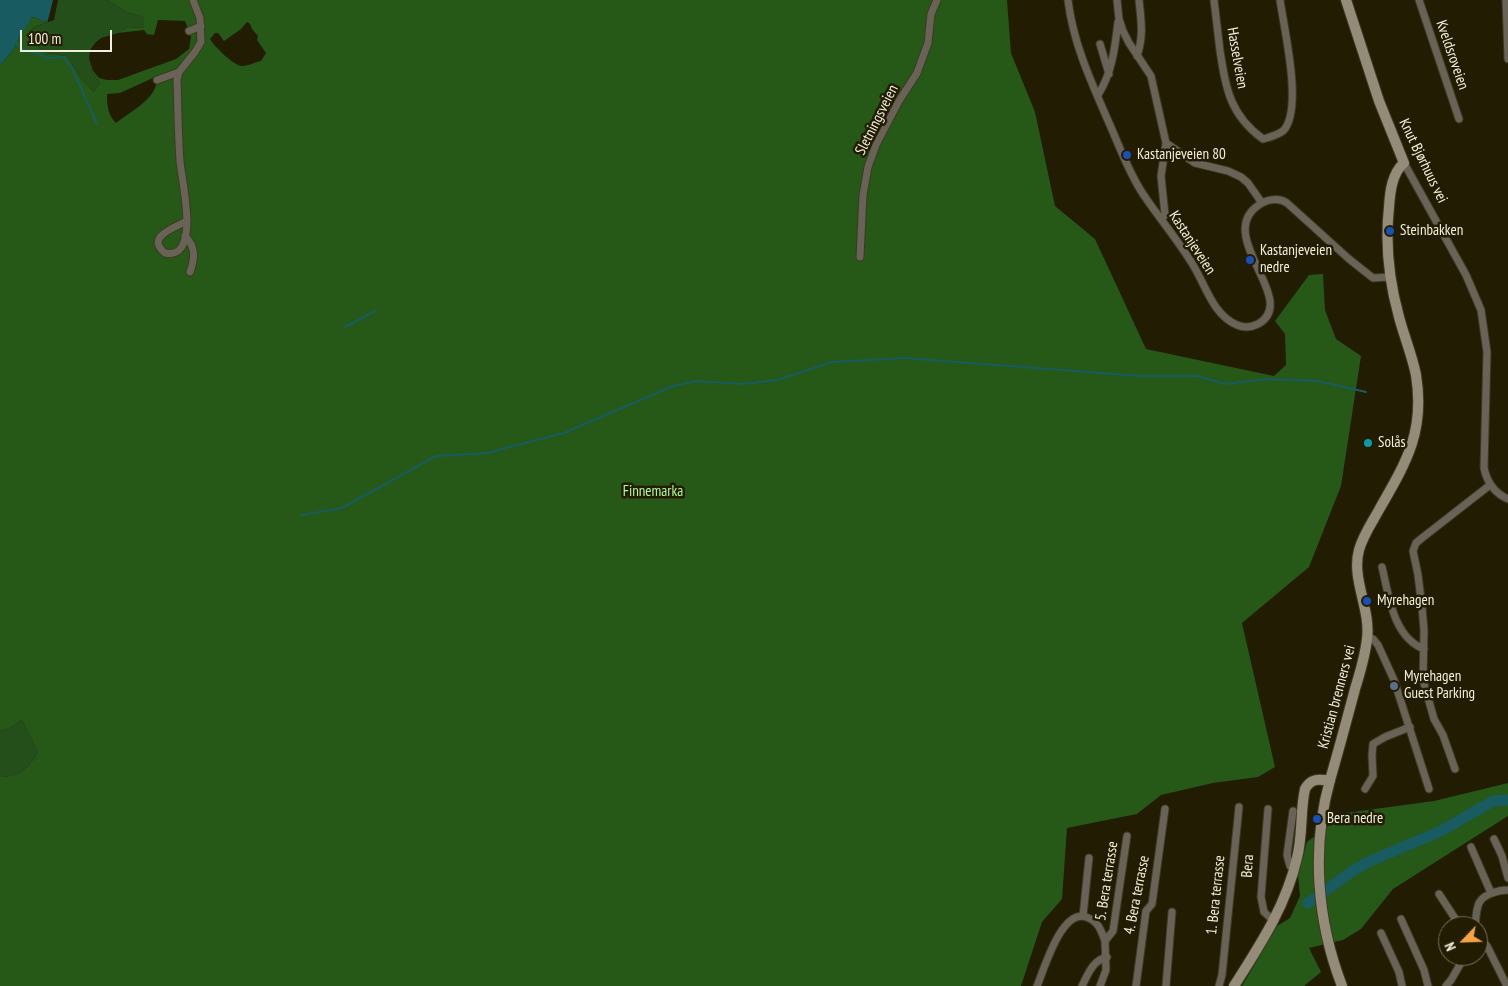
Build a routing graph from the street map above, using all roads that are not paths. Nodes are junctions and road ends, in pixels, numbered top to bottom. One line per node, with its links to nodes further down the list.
1 (193, 0): 12 (street)
2 (938, 0): 28 (street, Sletningsveien)
3 (1068, 0): 20 (street, Kastanjeveien)
4 (1117, 0): 11 (street)
5 (1139, 0): 15 (street)
6 (1214, 0): 7 (street, Hasselveien)
7 (1280, 0)
8 (1346, 0): 23 (main road, Knut Bjørhuus vei)
9 (1419, 0): 21 (street, Kveldsroveien)
10 (1506, 0): 16 (street)
11 (1119, 19): 15 (street); 18 (street)
12 (201, 26): 13 (street); 17 (street)
13 (189, 31)
14 (1100, 44): 18 (street)
15 (1137, 56): 22 (street)
16 (1508, 59)
17 (179, 72): 19 (street); 26 (street)
18 (1109, 74): 20 (street)
19 (157, 80)
20 (1098, 95): 25 (street, Kastanjeveien)
21 (1459, 118)
22 (1166, 143): 24 (street); 25 (street)
23 (1404, 163): 30 (main road, Kristian brenners vei); 31 (street, Knut Bjørhuus vei)
24 (1262, 203): 25 (street, Kastanjeveien); 30 (street)
25 (1161, 219)
26 (187, 221): 27 (street); 27 (street)
27 (185, 236): 29 (street)
28 (860, 257)
29 (190, 272)
30 (1390, 278): 34 (main road, Kristian brenners vei)
31 (1490, 485): 32 (street); 35 (street)
32 (1508, 499)
33 (1382, 567): 35 (street)
34 (1368, 638): 36 (street); 38 (main road, Kristian brenners vei)
35 (1424, 649): 37 (street)
36 (1410, 727): 39 (street); 40 (street)
37 (1456, 769)
38 (1330, 781): 49 (main road); 72 (main road, Kristian brenners vei)
39 (1365, 789)
40 (1429, 789)
41 (1239, 807): 70 (street, 1. Bera terrasse)
42 (1165, 809): 68 (street, 4. Bera terrasse)
43 (1268, 809): 59 (street, Bera)
44 (1293, 811): 49 (street)
45 (1127, 836): 61 (street, 5. Bera terrasse)
46 (1494, 839): 50 (street)
47 (1471, 847): 52 (street)
48 (1088, 858): 55 (street)
49 (1295, 868): 59 (main road)
50 (1508, 878)
51 (1508, 890): 52 (street)
52 (1491, 893): 57 (street)
53 (1439, 894): 56 (street)
54 (1172, 912): 69 (street)
55 (1083, 916): 61 (street); 65 (street)
56 (1453, 916)
57 (1477, 916)
58 (1401, 919): 74 (street)
59 (1274, 921): 71 (main road)
60 (1381, 933): 73 (street)
61 (1105, 941): 63 (street, 5. Bera terrasse)
62 (1488, 948): 76 (street)
63 (1106, 956): 66 (street); 67 (street, 5. Bera terrasse)
64 (1459, 966): 75 (street)
65 (1037, 986)
66 (1082, 986)
67 (1100, 986)
68 (1136, 986)
69 (1166, 986)
70 (1219, 986)
71 (1234, 986)
72 (1342, 986)
73 (1402, 986)
74 (1428, 986)
75 (1446, 986)
76 (1507, 986)

